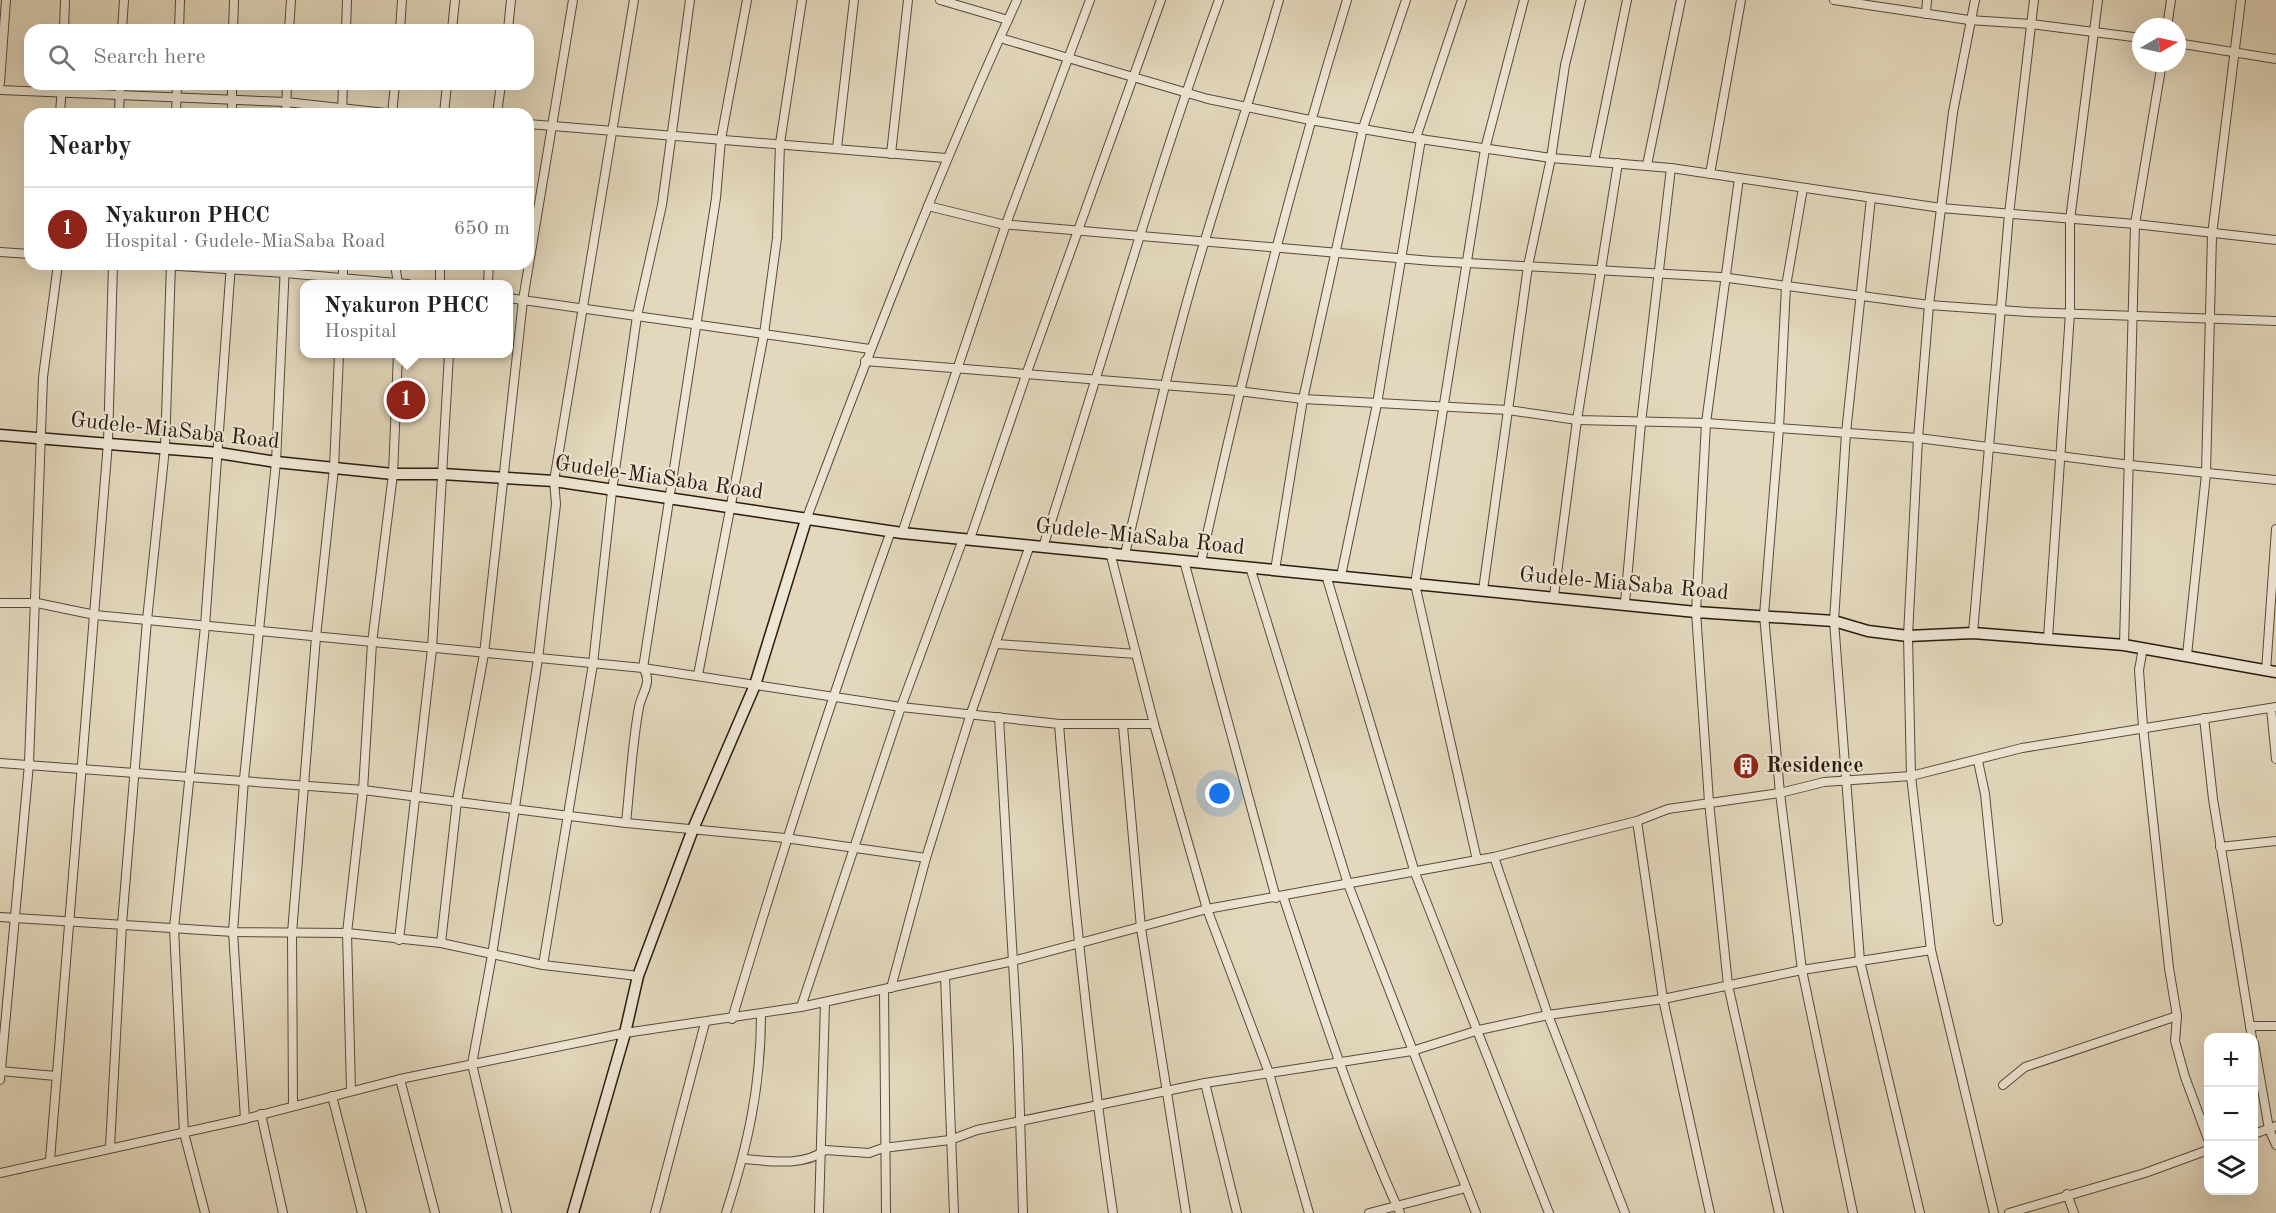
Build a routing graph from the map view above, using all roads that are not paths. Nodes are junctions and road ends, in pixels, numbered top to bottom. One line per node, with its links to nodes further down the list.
1 (6, 0): 64 (street)
2 (65, 0): 45 (street)
3 (124, 0): 46 (street)
4 (180, 0): 47 (street)
5 (234, 0): 48 (street)
6 (291, 0): 49 (street)
7 (347, 0): 50 (street)
8 (402, 0): 51 (street)
9 (455, 0): 52 (street)
10 (511, 0): 53 (street)
11 (573, 0): 94 (street)
12 (634, 0): 96 (street)
13 (690, 0): 97 (street)
14 (747, 0): 98 (street)
15 (802, 0): 100 (street)
16 (854, 0): 101 (street)
17 (908, 0): 103 (street)
18 (940, 0): 39 (street)
19 (1017, 0): 43 (street)
20 (1090, 0): 60 (street)
21 (1161, 0): 63 (street)
22 (1219, 0): 75 (street)
23 (1279, 0): 81 (street)
24 (1347, 0): 92 (street)
25 (1406, 0): 95 (street)
26 (1462, 0): 99 (street)
27 (1524, 0): 102 (street)
28 (1581, 0): 104 (street)
29 (1627, 0): 106 (street)
30 (1681, 0): 108 (street)
31 (1741, 0): 110 (street)
32 (1834, 0): 40 (street)
33 (1927, 0): 41 (street)
34 (1975, 0): 44 (street)
35 (2034, 0): 54 (street)
36 (2098, 0): 55 (street)
37 (2171, 0): 42 (street)
38 (2241, 0): 59 (street)
39 (952, 2): 43 (street)
40 (1859, 2): 41 (street)
41 (1926, 14): 44 (street)
42 (2168, 18)
43 (1008, 20): 57 (street)
44 (1969, 20): 54 (street); 115 (street)
45 (64, 24)
46 (123, 24)
47 (179, 24)
48 (233, 24)
49 (289, 24)
50 (346, 24)
51 (400, 24)
52 (453, 24)
53 (509, 24)
54 (2031, 24): 55 (street); 116 (street)
55 (2093, 32): 56 (street); 117 (street)
56 (2132, 37)
57 (1000, 38): 60 (street); 105 (street)
58 (2186, 45): 59 (street)
59 (2233, 53): 61 (street); 123 (street)
60 (1067, 56): 63 (street); 118 (street)
61 (2276, 59)
62 (2160, 72): 119 (street)
63 (1134, 77): 75 (street); 120 (street)
64 (0, 83)
65 (0, 90): 76 (street)
66 (61, 90): 76 (street)
67 (120, 90): 77 (street)
68 (177, 90): 78 (street)
69 (232, 90): 79 (street)
70 (287, 90): 80 (street)
71 (343, 90): 88 (street)
72 (395, 90): 89 (street)
73 (446, 90): 90 (street)
74 (500, 90): 91 (street)
75 (1185, 92): 81 (street); 122 (street)
76 (61, 94): 77 (street); 82 (street)
77 (120, 96): 78 (street); 83 (street)
78 (177, 96): 79 (street); 84 (street)
79 (232, 100): 80 (street); 85 (street)
80 (286, 102): 86 (street); 87 (street)
81 (1249, 106): 92 (street); 125 (street)
82 (60, 108)
83 (119, 108)
84 (176, 108)
85 (232, 108)
86 (286, 108)
87 (323, 108)
88 (342, 108)
89 (394, 108)
90 (445, 108)
91 (498, 108)
92 (1310, 120): 95 (street); 126 (street)
93 (534, 125): 94 (street)
94 (551, 127): 96 (street); 121 (street)
95 (1362, 128): 99 (street); 128 (street)
96 (613, 131): 97 (street); 149 (street)
97 (671, 134): 98 (street); 152 (street)
98 (721, 139): 100 (street); 156 (street)
99 (1419, 139): 102 (street); 130 (street)
100 (780, 143): 101 (street); 157 (street)
101 (837, 148): 103 (street)
102 (1485, 149): 104 (street); 131 (street)
103 (891, 154): 105 (street)
104 (1551, 158): 106 (street); 132 (street)
105 (946, 159): 114 (street)
106 (1594, 161): 107 (street)
107 (1618, 163): 108 (street); 140 (street)
108 (1647, 165): 109 (street)
109 (1671, 168): 110 (street); 141 (street)
110 (1710, 174): 111 (street)
111 (1739, 178): 112 (street); 142 (street)
112 (1803, 188): 113 (street); 144 (street)
113 (1871, 198): 115 (street); 145 (street)
114 (928, 206): 118 (street); 158 (street)
115 (1941, 208): 116 (street); 148 (street)
116 (2009, 214): 117 (street); 150 (street)
117 (2070, 220): 119 (street); 151 (street)
118 (1006, 224): 120 (street); 163 (street)
119 (2135, 224): 123 (street); 153 (street)
120 (1078, 230): 122 (street); 164 (street)
121 (534, 232)
122 (1139, 234): 125 (street); 165 (street)
123 (2212, 235): 124 (street); 154 (street)
124 (2276, 240)
125 (1204, 241): 126 (street); 166 (street)
126 (1276, 247): 128 (street); 167 (street)
127 (0, 252): 129 (street)
128 (1334, 252): 130 (street); 168 (street)
129 (24, 254)
130 (1401, 258): 131 (street); 169 (street)
131 (1465, 263): 132 (street); 170 (street)
132 (1528, 266): 140 (street); 171 (street)
133 (57, 270): 178 (street)
134 (113, 270): 180 (street)
135 (170, 270): 182 (street)
136 (230, 270): 183 (street)
137 (285, 270): 185 (street)
138 (294, 270): 143 (street)
139 (528, 270): 147 (street)
140 (1599, 271): 141 (street); 172 (street)
141 (1657, 274): 142 (street); 173 (street)
142 (1725, 278): 144 (street); 174 (street)
143 (339, 280)
144 (1786, 286): 145 (street); 175 (street)
145 (1863, 296): 148 (street); 176 (street)
146 (513, 299): 147 (street)
147 (523, 300): 149 (street); 191 (street)
148 (1929, 305): 150 (street); 179 (street)
149 (585, 309): 152 (street); 193 (street)
150 (2002, 310): 151 (street); 181 (street)
151 (2070, 313): 153 (street); 184 (street)
152 (637, 316): 156 (street); 194 (street)
153 (2133, 316): 154 (street); 186 (street)
154 (2209, 319): 155 (street); 190 (street)
155 (2276, 321)
156 (697, 325): 157 (street); 195 (street)
157 (764, 334): 158 (street); 196 (street)
158 (870, 349): 162 (street)
159 (339, 358): 187 (street)
160 (398, 358): 188 (street)
161 (449, 358): 189 (street)
162 (865, 361): 163 (street); 197 (street)
163 (957, 369): 164 (street); 199 (street)
164 (1026, 375): 165 (street); 200 (street)
165 (1097, 381): 166 (street); 202 (street)
166 (1165, 386): 167 (street); 204 (street)
167 (1238, 391): 168 (street); 206 (street)
168 (1303, 399): 169 (street); 208 (street)
169 (1377, 404): 170 (street); 210 (street)
170 (1445, 405): 171 (street); 211 (street)
171 (1508, 410): 172 (street); 212 (street)
172 (1577, 420): 173 (street); 213 (street)
173 (1641, 423): 174 (street); 216 (street)
174 (1706, 423): 175 (street); 217 (street)
175 (1779, 428): 176 (street); 219 (street)
176 (1846, 433): 179 (street); 221 (street)
177 (0, 435): 178 (main road, Gudele-MiaSaba Road)
178 (40, 437): 180 (main road, Gudele-MiaSaba Road); 215 (street)
179 (1918, 438): 181 (street); 225 (street)
180 (108, 442): 182 (main road, Gudele-MiaSaba Road); 218 (street)
181 (1989, 447): 184 (street); 224 (street)
182 (165, 448): 183 (main road, Gudele-MiaSaba Road); 220 (street)
183 (219, 453): 185 (main road, Gudele-MiaSaba Road); 222 (street)
184 (2060, 457): 186 (street); 227 (street)
185 (276, 462): 187 (main road, Gudele-MiaSaba Road); 223 (street)
186 (2130, 465): 190 (street); 230 (street)
187 (334, 468): 188 (main road, Gudele-MiaSaba Road); 226 (street)
188 (393, 474): 189 (main road, Gudele-MiaSaba Road); 228 (street)
189 (442, 474): 191 (main road, Gudele-MiaSaba Road); 232 (street)
190 (2206, 474): 192 (street); 235 (street)
191 (502, 478): 193 (main road, Gudele-MiaSaba Road); 233 (street)
192 (2276, 480)
193 (554, 481): 194 (main road, Gudele-MiaSaba Road); 236 (street)
194 (612, 491): 195 (main road, Gudele-MiaSaba Road); 237 (street)
195 (668, 499): 196 (main road, Gudele-MiaSaba Road); 238 (street)
196 (728, 507): 197 (main road, Gudele-MiaSaba Road); 240 (street)
197 (806, 520): 199 (main road, Gudele-MiaSaba Road); 241 (main road)
198 (2276, 529): 239 (street)
199 (896, 532): 200 (main road, Gudele-MiaSaba Road); 242 (street)
200 (967, 539): 201 (main road, Gudele-MiaSaba Road); 243 (street)
201 (1030, 545): 202 (main road, Gudele-MiaSaba Road); 229 (street)
202 (1043, 547): 203 (main road, Gudele-MiaSaba Road)
203 (1110, 552): 204 (main road, Gudele-MiaSaba Road); 234 (street)
204 (1125, 554): 205 (main road, Gudele-MiaSaba Road)
205 (1184, 561): 206 (main road, Gudele-MiaSaba Road); 282 (street)
206 (1201, 562): 207 (main road, Gudele-MiaSaba Road)
207 (1250, 567): 208 (main road, Gudele-MiaSaba Road); 281 (street)
208 (1275, 570): 209 (main road, Gudele-MiaSaba Road)
209 (1326, 575): 210 (main road, Gudele-MiaSaba Road); 280 (street)
210 (1341, 576): 211 (main road, Gudele-MiaSaba Road)
211 (1415, 584): 212 (main road, Gudele-MiaSaba Road); 279 (street)
212 (1483, 590): 213 (main road, Gudele-MiaSaba Road)
213 (1554, 596): 216 (main road, Gudele-MiaSaba Road)
214 (0, 603): 215 (street)
215 (37, 603): 218 (street); 255 (street)
216 (1624, 603): 217 (main road, Gudele-MiaSaba Road)
217 (1696, 612): 219 (main road, Gudele-MiaSaba Road); 267 (street)
218 (95, 615): 220 (street); 256 (street)
219 (1764, 615): 221 (main road, Gudele-MiaSaba Road); 264 (street)
220 (147, 620): 222 (street); 257 (street)
221 (1834, 621): 225 (main road, Gudele-MiaSaba Road); 261 (street)
222 (205, 626): 223 (street); 258 (street)
223 (260, 631): 226 (street); 260 (street)
224 (1973, 633): 225 (main road, Gudele-MiaSaba Road); 227 (main road, Gudele-MiaSaba Road)
225 (1908, 636): 259 (street)
226 (316, 637): 228 (street); 262 (street)
227 (2048, 638): 230 (main road, Gudele-MiaSaba Road)
228 (372, 643): 232 (street); 263 (street)
229 (997, 644): 234 (street); 245 (street)
230 (2124, 645): 231 (main road, Gudele-MiaSaba Road)
231 (2143, 648): 235 (main road, Gudele-MiaSaba Road); 251 (street)
232 (432, 649): 233 (street); 265 (street)
233 (484, 654): 236 (street); 266 (street)
234 (1136, 654): 249 (street)
235 (2187, 655): 239 (main road, Gudele-MiaSaba Road)
236 (538, 659): 237 (street); 268 (street)
237 (593, 664): 238 (street); 269 (street)
238 (643, 668): 240 (street); 271 (street)
239 (2271, 672)
240 (698, 675): 241 (street)
241 (754, 685): 242 (street); 272 (main road)
242 (832, 697): 243 (street); 273 (street)
243 (901, 707): 245 (street); 276 (street)
244 (2274, 708): 247 (street); 252 (street)
245 (971, 713): 246 (street); 278 (street)
246 (999, 717): 248 (street); 299 (street)
247 (2204, 718): 251 (street); 275 (street)
248 (1059, 724): 250 (street); 296 (street)
249 (1154, 724): 250 (street); 283 (street)
250 (1123, 726): 290 (street)
251 (2143, 727): 253 (street); 312 (street)
252 (2276, 759)
253 (1978, 760): 259 (street); 287 (street)
254 (0, 763): 255 (street)
255 (29, 764): 256 (street); 285 (street)
256 (81, 769): 257 (street); 286 (street)
257 (136, 771): 258 (street); 288 (street)
258 (190, 776): 260 (street); 289 (street)
259 (1911, 776): 261 (street); 297 (street)
260 (244, 779): 262 (street); 291 (street)
261 (1845, 780): 264 (street); 300 (street)
262 (304, 784): 263 (street); 292 (street)
263 (363, 790): 265 (street); 293 (street)
264 (1780, 793): 267 (street); 302 (street)
265 (414, 798): 266 (street); 294 (street)
266 (457, 801): 268 (street); 295 (street)
267 (1709, 802): 270 (street); 305 (street)
268 (514, 807): 269 (street); 298 (street)
269 (567, 815): 271 (street); 301 (street)
270 (1637, 821): 277 (street); 307 (street)
271 (626, 823): 272 (street)
272 (693, 829): 273 (street); 303 (main road)
273 (785, 838): 276 (street); 313 (street)
274 (2276, 841): 275 (street)
275 (2220, 847): 315 (street)
276 (855, 848): 278 (street); 309 (street)
277 (1494, 857): 279 (street); 311 (street)
278 (926, 858): 306 (street)
279 (1477, 860): 280 (street)
280 (1415, 873): 281 (street); 317 (street)
281 (1348, 884): 282 (street); 320 (street)
282 (1280, 897): 283 (street); 321 (street)
283 (1208, 909): 290 (street); 324 (street)
284 (0, 917): 285 (street)
285 (14, 917): 286 (street); 325 (street)
286 (68, 920): 288 (street); 326 (street)
287 (1998, 921)
288 (122, 924): 289 (street); 343 (street)
289 (174, 928): 291 (street); 340 (street)
290 (1141, 928): 296 (street); 331 (street)
291 (232, 932): 292 (street); 336 (street)
292 (292, 933): 293 (street); 334 (street)
293 (347, 933): 294 (street); 330 (street)
294 (399, 940): 295 (street)
295 (441, 943): 298 (street)
296 (1079, 944): 299 (street); 333 (street)
297 (1931, 950): 300 (street); 378 (street)
298 (492, 955): 301 (street); 322 (street)
299 (1012, 961): 304 (street); 337 (street)
300 (1860, 961): 302 (street); 377 (street)
301 (543, 965): 303 (street)
302 (1802, 970): 305 (street); 376 (street)
303 (638, 976): 318 (main road)
304 (945, 976): 306 (street); 341 (street)
305 (1728, 985): 307 (street); 375 (street)
306 (887, 989): 308 (street); 344 (street)
307 (1663, 999): 311 (street); 374 (street)
308 (825, 1002): 309 (street); 346 (street)
309 (801, 1008): 310 (street)
310 (761, 1014): 313 (street); 347 (street)
311 (1548, 1015): 317 (street); 373 (street)
312 (2177, 1016): 329 (street); 338 (street)
313 (732, 1019): 314 (street)
314 (705, 1023): 318 (street); 359 (street)
315 (2250, 1026): 316 (street); 319 (street)
316 (2276, 1026)
317 (1479, 1030): 320 (street); 372 (street)
318 (625, 1033): 322 (street); 358 (main road)
319 (2252, 1033)
320 (1412, 1051): 321 (street); 350 (street)
321 (1338, 1063): 324 (street); 352 (street)
322 (472, 1064): 327 (street); 357 (street)
323 (2258, 1065): 339 (street)
324 (1269, 1073): 328 (street); 368 (street)
325 (0, 1074): 326 (street)
326 (56, 1076): 348 (street)
327 (400, 1079): 330 (street); 356 (street)
328 (1205, 1083): 331 (street); 367 (street)
329 (2003, 1085)
330 (351, 1090): 332 (street)
331 (1167, 1090): 333 (street); 366 (street)
332 (332, 1096): 334 (street); 355 (street)
333 (1097, 1105): 337 (street); 365 (street)
334 (293, 1106): 335 (street)
335 (261, 1114): 336 (street); 354 (street)
336 (246, 1119): 340 (street)
337 (1019, 1122): 341 (street); 364 (street)
338 (2204, 1128)
339 (2272, 1128): 342 (street)
340 (184, 1133): 343 (street); 353 (street)
341 (950, 1140): 344 (street); 363 (street)
342 (2276, 1145)
343 (110, 1147): 348 (street)
344 (883, 1148): 346 (street); 362 (street)
345 (2204, 1151): 351 (street)
346 (819, 1155): 347 (street); 361 (street)
347 (744, 1159): 360 (street)
348 (50, 1160): 349 (street)
349 (0, 1173)
350 (1466, 1188): 352 (street); 371 (street)
351 (2067, 1194): 379 (street); 380 (street)
352 (1396, 1205): 369 (street); 370 (street)
353 (205, 1213)
354 (283, 1213)
355 (362, 1213)
356 (435, 1213)
357 (507, 1213)
358 (573, 1213)
359 (655, 1213)
360 (726, 1213)
361 (819, 1213)
362 (886, 1213)
363 (954, 1213)
364 (1023, 1213)
365 (1113, 1213)
366 (1186, 1213)
367 (1237, 1213)
368 (1309, 1213)
369 (1369, 1213)
370 (1400, 1213)
371 (1476, 1213)
372 (1548, 1213)
373 (1625, 1213)
374 (1710, 1213)
375 (1779, 1213)
376 (1853, 1213)
377 (1920, 1213)
378 (1994, 1213)
379 (2009, 1213)
380 (2074, 1213)

